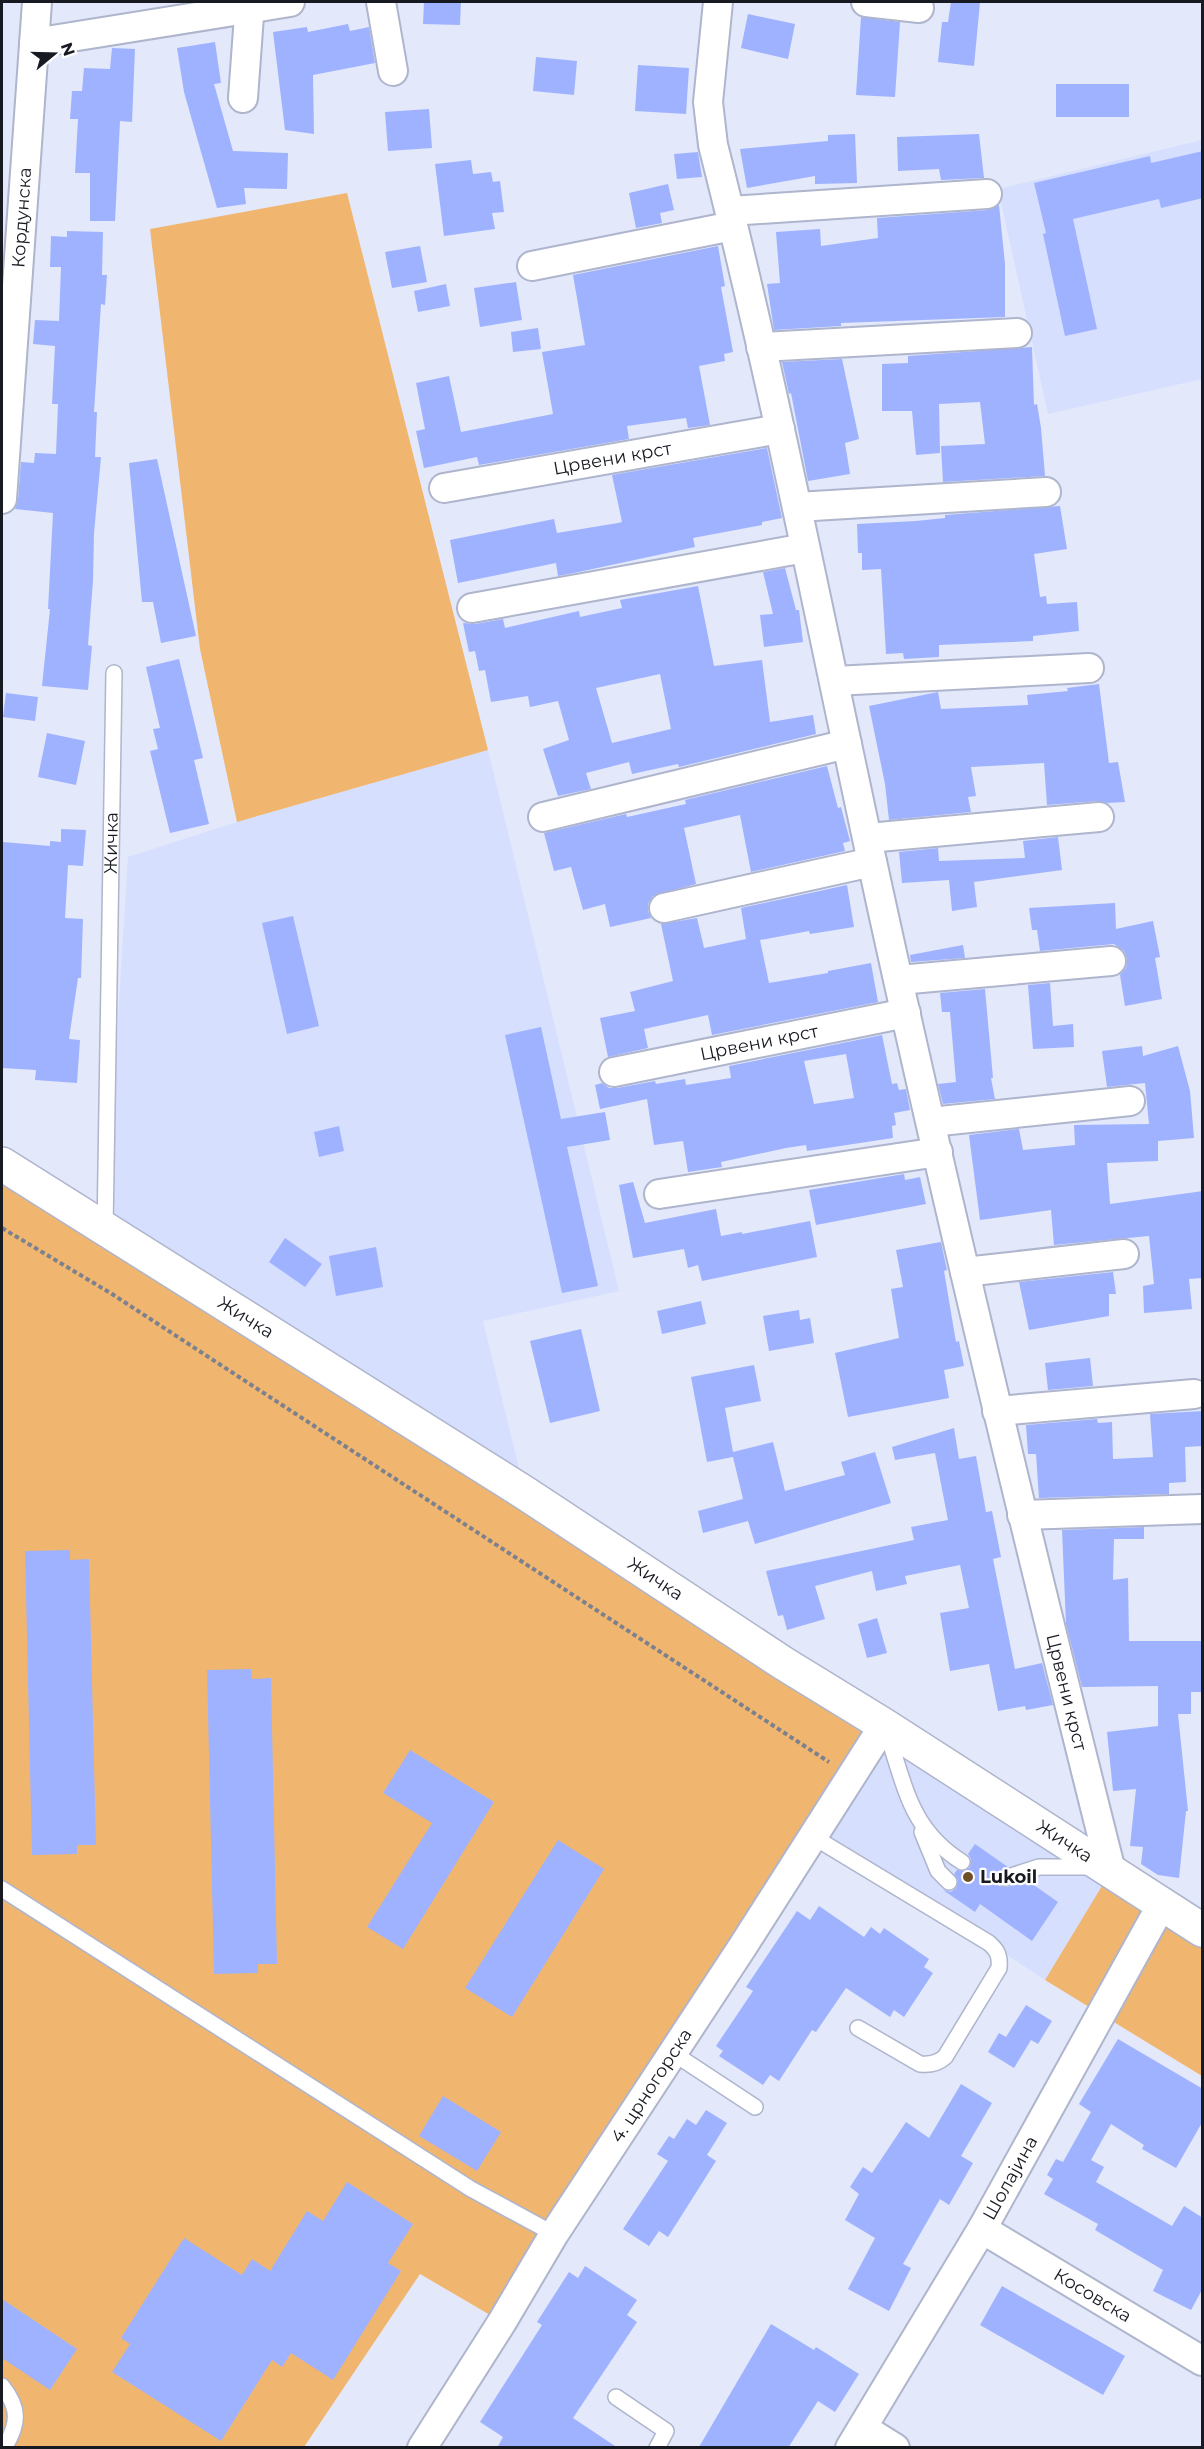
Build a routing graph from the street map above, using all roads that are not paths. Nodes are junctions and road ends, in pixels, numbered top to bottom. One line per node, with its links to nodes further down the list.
1 (36, 2): 8 (street, Кордунска)
2 (290, 2): 6 (street)
3 (381, 2): 9 (street)
4 (718, 2): 12 (street, Црвени крст)
5 (866, 2): 7 (street)
6 (250, 5): 8 (street); 10 (street)
7 (919, 8)
8 (34, 43): 19 (street, Кордунска)
9 (393, 71)
10 (243, 98)
11 (987, 194): 12 (street)
12 (731, 219): 13 (street); 15 (street, Црвени крст)
13 (532, 266)
14 (1017, 333): 15 (street)
15 (761, 347): 16 (street, Црвени крст)
16 (780, 429): 17 (street, Црвени крст); 20 (street, Црвени крст)
17 (444, 488)
18 (1046, 492): 20 (street)
19 (2, 499)
20 (797, 507): 21 (street, Црвени крст)
21 (805, 548): 22 (street); 25 (street, Црвени крст)
22 (472, 608)
23 (1089, 668): 25 (street)
24 (114, 673): 40 (lane, Жичка)
25 (834, 681): 26 (street, Црвени крст)
26 (847, 744): 27 (street); 29 (street, Црвени крст)
27 (543, 817)
28 (1099, 817): 29 (street)
29 (870, 850): 30 (street); 32 (street, Црвени крст)
30 (664, 909)
31 (1111, 961): 32 (street)
32 (898, 980): 33 (street, Црвени крст)
33 (906, 1013): 34 (street, Црвени крст); 36 (street, Црвени крст)
34 (614, 1072)
35 (1130, 1101): 36 (street)
36 (931, 1122): 37 (street, Црвени крст)
37 (938, 1152): 39 (street); 42 (street, Црвени крст)
38 (2, 1164): 40 (main road, Жичка)
39 (659, 1194)
40 (105, 1230): 47 (main road, Жичка)
41 (1124, 1254): 42 (street)
42 (965, 1272): 44 (street, Црвени крст)
43 (1194, 1394): 44 (street)
44 (997, 1410): 46 (street, Црвени крст)
45 (1202, 1509): 46 (street)
46 (1022, 1515): 51 (street, Црвени крст)
47 (884, 1725): 48 (lane); 49 (street, 4. црногорска); 51 (main road, Жичка)
48 (916, 1815): 50 (lane); 53 (lane)
49 (812, 1836): 57 (lane); 58 (street, 4. црногорска)
50 (962, 1862)
51 (1111, 1871): 52 (lane); 55 (main road, Жичка)
52 (1008, 1880)
53 (949, 1882)
54 (2, 1889): 61 (lane)
55 (1162, 1904): 56 (main road, Жичка); 60 (street, Шолајина)
56 (1203, 1930)
57 (858, 2028)
58 (673, 2053): 59 (lane); 61 (street, 4. црногорска)
59 (755, 2108)
60 (982, 2229): 62 (street, Косовска); 65 (street, Шолајина)
61 (554, 2234): 67 (street, 4. црногорска)
62 (1203, 2361)
63 (2, 2386): 66 (lane)
64 (616, 2397): 68 (lane)
65 (857, 2438): 69 (street)
66 (4, 2448)
67 (422, 2448)
68 (657, 2448)
69 (895, 2448)

